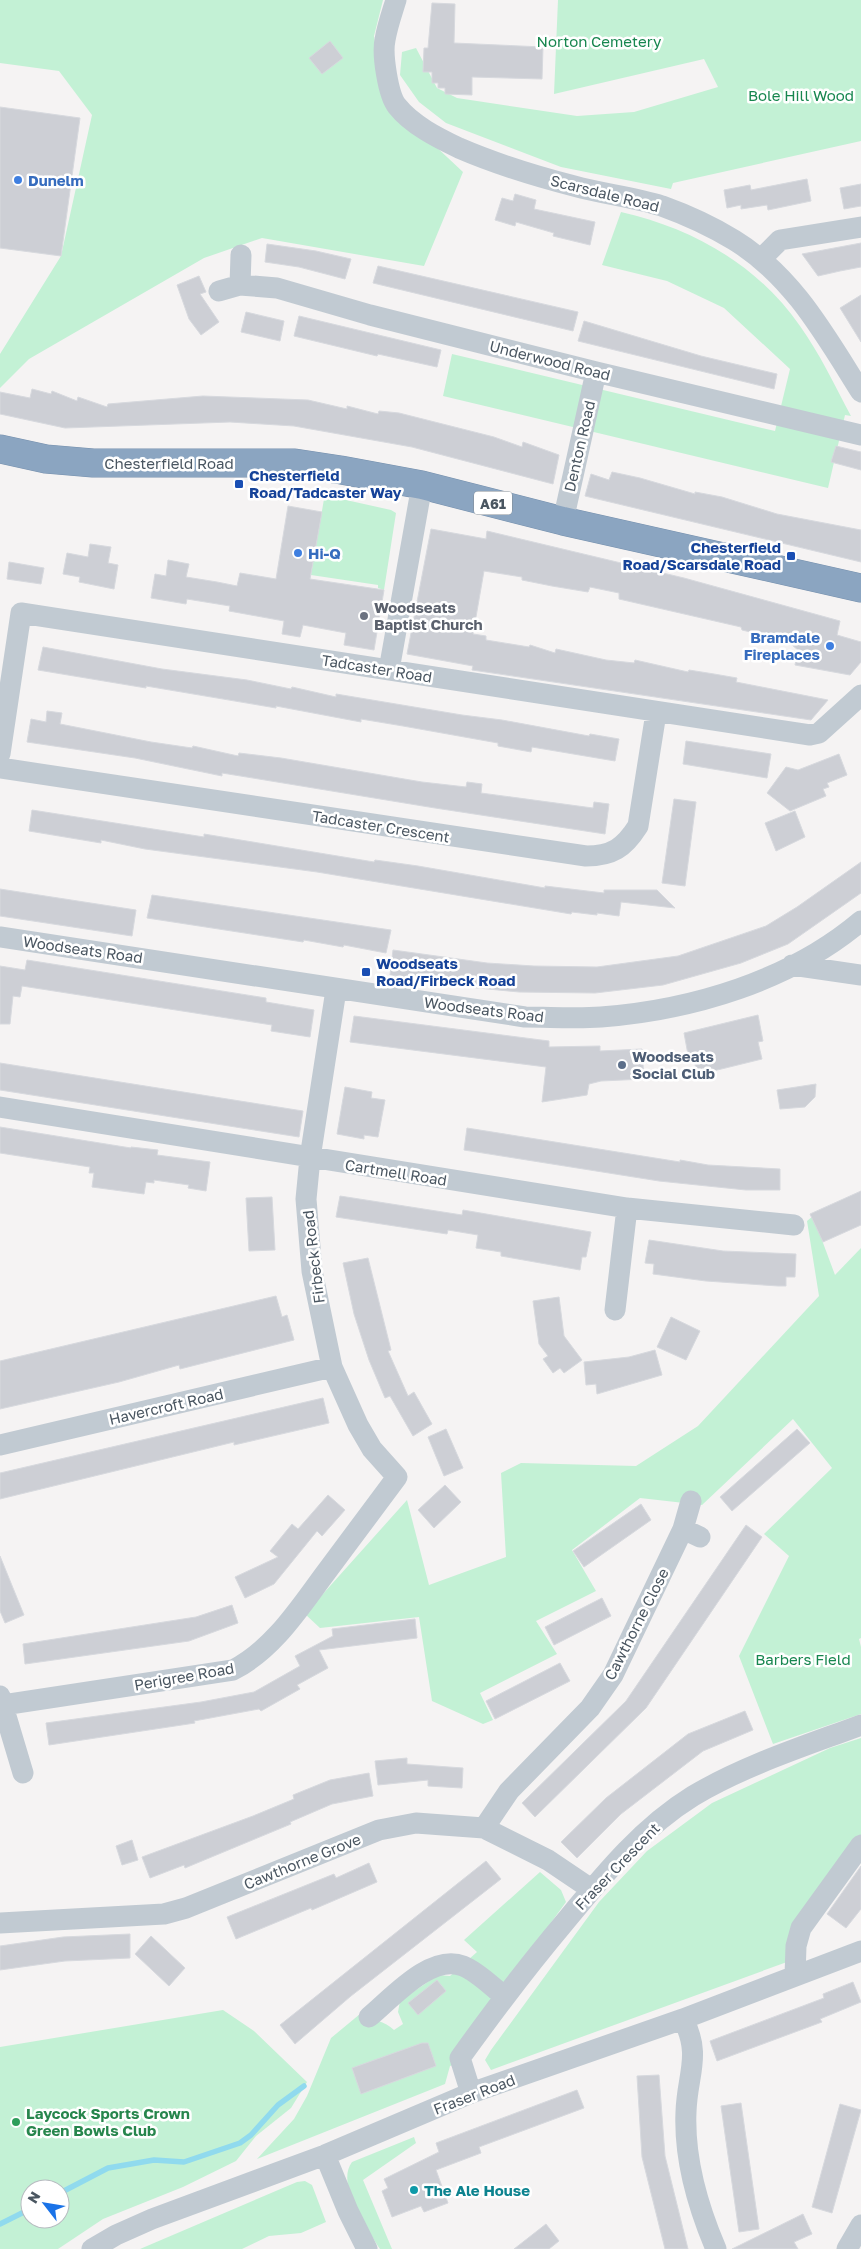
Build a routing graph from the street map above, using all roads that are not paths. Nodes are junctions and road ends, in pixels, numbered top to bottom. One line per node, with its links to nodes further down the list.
1 (396, 0): 4 (street, Scarsdale Road)
2 (861, 227): 4 (street)
3 (241, 255): 5 (street)
4 (761, 259): 8 (street, Scarsdale Road)
5 (240, 285): 6 (street, Underwood Road); 7 (street, Underwood Road)
6 (219, 291)
7 (596, 372): 9 (street, Underwood Road); 12 (street, Denton Road)
8 (861, 392)
9 (861, 435)
10 (2, 448): 11 (highway, Chesterfield Road / A61)
11 (422, 485): 12 (highway, Chesterfield Road / A61); 14 (street)
12 (563, 520): 13 (highway, Chesterfield Road / A61)
13 (861, 588)
14 (389, 670): 16 (street, Tadcaster Road); 17 (street, Tadcaster Road)
15 (861, 695): 16 (street, Tadcaster Road)
16 (656, 713): 18 (street, Tadcaster Crescent)
17 (0, 754)
18 (0, 768)
19 (861, 921): 21 (street, Woodseats Road)
20 (0, 937): 23 (street, Woodseats Road)
21 (792, 965): 22 (street); 23 (street, Woodseats Road)
22 (861, 975)
23 (336, 990): 25 (street, Firbeck Road)
24 (0, 1108): 25 (street, Cartmell Road)
25 (310, 1158): 26 (street, Cartmell Road); 29 (street, Firbeck Road)
26 (627, 1208): 27 (street, Cartmell Road); 28 (street)
27 (794, 1225)
28 (615, 1310)
29 (332, 1367): 30 (street, Havercroft Road); 31 (street, Firbeck Road)
30 (0, 1445)
31 (397, 1477): 33 (street, Perigree Road)
32 (691, 1501): 36 (street, Cawthorne Close)
33 (1, 1701): 35 (street)
34 (861, 1725): 38 (street, Fraser Crescent)
35 (23, 1773)
36 (484, 1828): 38 (street, Cawthorne Grove); 39 (street, Cawthorne Grove)
37 (861, 1845): 41 (street)
38 (591, 1889): 42 (street, Fraser Crescent)
39 (0, 1923)
40 (861, 1951): 41 (street, Fraser Road)
41 (795, 1976): 44 (street, Fraser Road)
42 (504, 1996): 43 (street); 45 (street, Fraser Crescent)
43 (369, 2017)
44 (683, 2019): 45 (street, Fraser Road); 50 (street)
45 (471, 2093): 46 (street, Fraser Road)
46 (325, 2155): 48 (street, Fraser Road); 49 (street)
47 (861, 2225): 51 (street)
48 (92, 2249)
49 (367, 2249)
50 (716, 2249)
51 (847, 2249)

